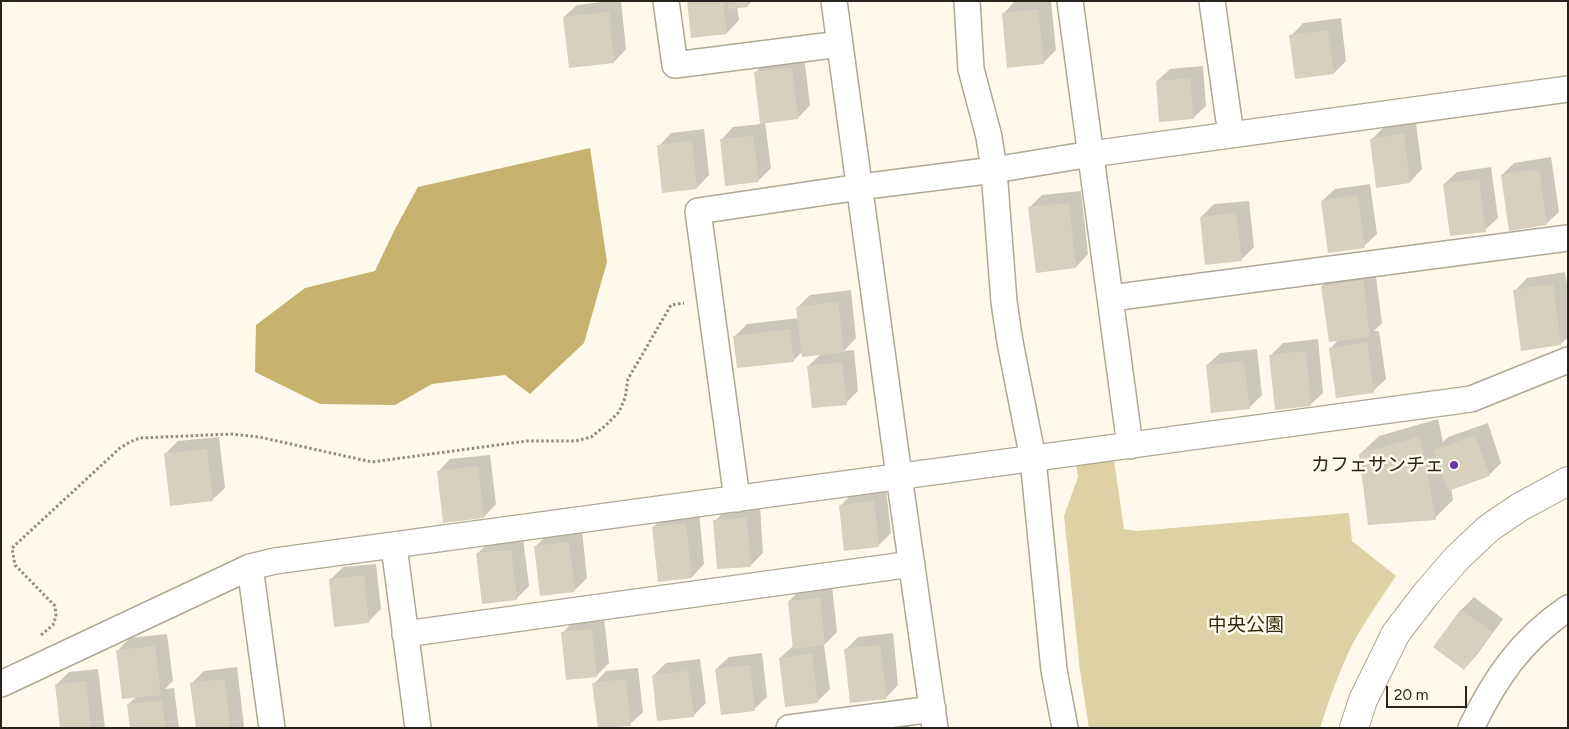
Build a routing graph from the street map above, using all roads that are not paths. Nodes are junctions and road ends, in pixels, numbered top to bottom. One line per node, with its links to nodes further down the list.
1 (666, 1): 6 (street)
2 (834, 1): 6 (street)
3 (967, 1): 10 (street)
4 (1070, 1): 9 (street)
5 (1212, 1): 8 (street)
6 (840, 44): 11 (street)
7 (1568, 89): 8 (street)
8 (1231, 135): 9 (street)
9 (1091, 154): 10 (street); 13 (street)
10 (994, 170): 11 (street); 16 (street)
11 (860, 187): 17 (street); 19 (street)
12 (1568, 238): 13 (street)
13 (1111, 298): 15 (street)
14 (1568, 360): 15 (street)
15 (1130, 446): 16 (street)
16 (1033, 459): 17 (street); 30 (street)
17 (899, 476): 19 (street); 21 (street)
18 (1568, 481): 31 (street)
19 (737, 499): 20 (street)
20 (394, 546): 22 (street); 24 (street)
21 (912, 564): 24 (street); 26 (street)
22 (250, 567): 25 (street); 27 (street)
23 (1568, 608): 32 (street)
24 (405, 634): 28 (street)
25 (1, 684)
26 (934, 718): 29 (street)
27 (272, 728)
28 (418, 728)
29 (789, 728)
30 (1065, 728)
31 (1354, 728)
32 (1472, 728)

